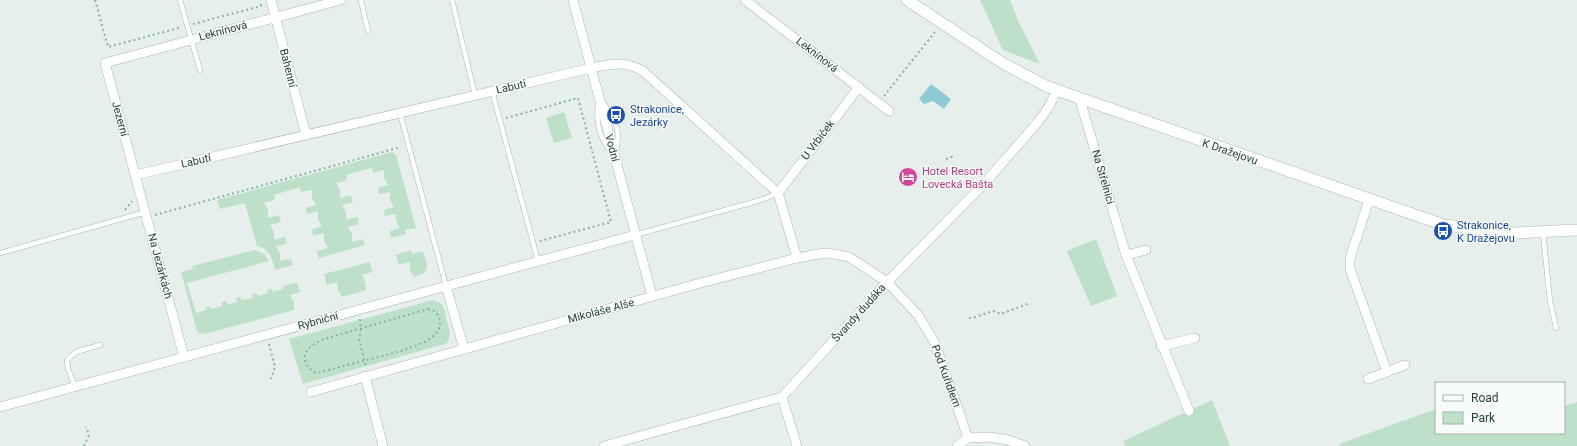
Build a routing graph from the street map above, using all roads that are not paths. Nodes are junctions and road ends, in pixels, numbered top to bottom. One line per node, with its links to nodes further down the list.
1 (180, 0): 11 (lane)
2 (271, 0): 9 (street, Bahenní)
3 (341, 0): 9 (street, Leknínová)
4 (361, 0): 10 (lane)
5 (452, 0): 18 (lane)
6 (573, 0): 13 (street, Vodní)
7 (745, 0): 15 (street, Leknínová)
8 (907, 0): 16 (street, K Dražejovu)
9 (275, 17): 11 (street, Leknínová); 22 (street, Bahenní)
10 (368, 31)
11 (191, 40): 12 (street, Leknínová); 14 (lane)
12 (105, 63): 23 (street, Jezerní)
13 (591, 68): 17 (street, Labutí); 24 (street, Labutí); 29 (street, Vodní)
14 (200, 70)
15 (859, 88): 20 (street, Leknínová); 24 (street, U Vrbiček)
16 (1057, 91): 19 (street, K Dražejovu); 35 (street, Švandy dudáka)
17 (492, 92): 18 (street, Labutí); 34 (lane)
18 (476, 95): 21 (street, Labutí)
19 (1080, 100): 25 (street, K Dražejovu); 32 (street, Na Střelnici)
20 (889, 111)
21 (400, 113): 22 (street, Labutí); 36 (lane)
22 (306, 135): 23 (street, Labutí)
23 (136, 175): 26 (street, Na Jezárkách)
24 (778, 193): 29 (lane); 33 (street)
25 (1369, 200): 28 (street, K Dražejovu); 45 (street)
26 (146, 215): 31 (lane); 43 (street, Na Jezárkách)
27 (1577, 230): 28 (street, K Dražejovu)
28 (1543, 232): 38 (lane)
29 (636, 235): 34 (street, Rybniční); 37 (street, Vodní)
30 (1146, 250): 32 (street)
31 (0, 253)
32 (1126, 254): 41 (street, Na Střelnici)
33 (796, 258): 35 (street, Mikoláše Alše); 37 (street, Mikoláše Alše)
34 (538, 261): 36 (street, Rybniční)
35 (887, 282): 50 (street, Švandy dudáka); 53 (street, Pod Kuřidlem)
36 (446, 286): 42 (street); 43 (street, Rybniční)
37 (652, 296): 42 (street, Mikoláše Alše)
38 (1556, 328)
39 (1195, 338): 41 (street)
40 (100, 345): 48 (lane)
41 (1161, 346): 52 (street, Na Střelnici)
42 (464, 348): 46 (street, Mikoláše Alše)
43 (184, 357): 48 (street, Rybniční)
44 (1405, 365): 45 (street)
45 (1387, 372): 47 (street)
46 (365, 376): 49 (street, Mikoláše Alše); 54 (street)
47 (1368, 380)
48 (75, 386): 51 (street, Rybniční)
49 (311, 392)
50 (782, 397): 55 (street); 56 (street)
51 (0, 407)
52 (1189, 411)
53 (968, 438): 57 (street); 58 (street)
54 (383, 446)
55 (604, 446)
56 (797, 446)
57 (957, 446)
58 (1025, 446)

